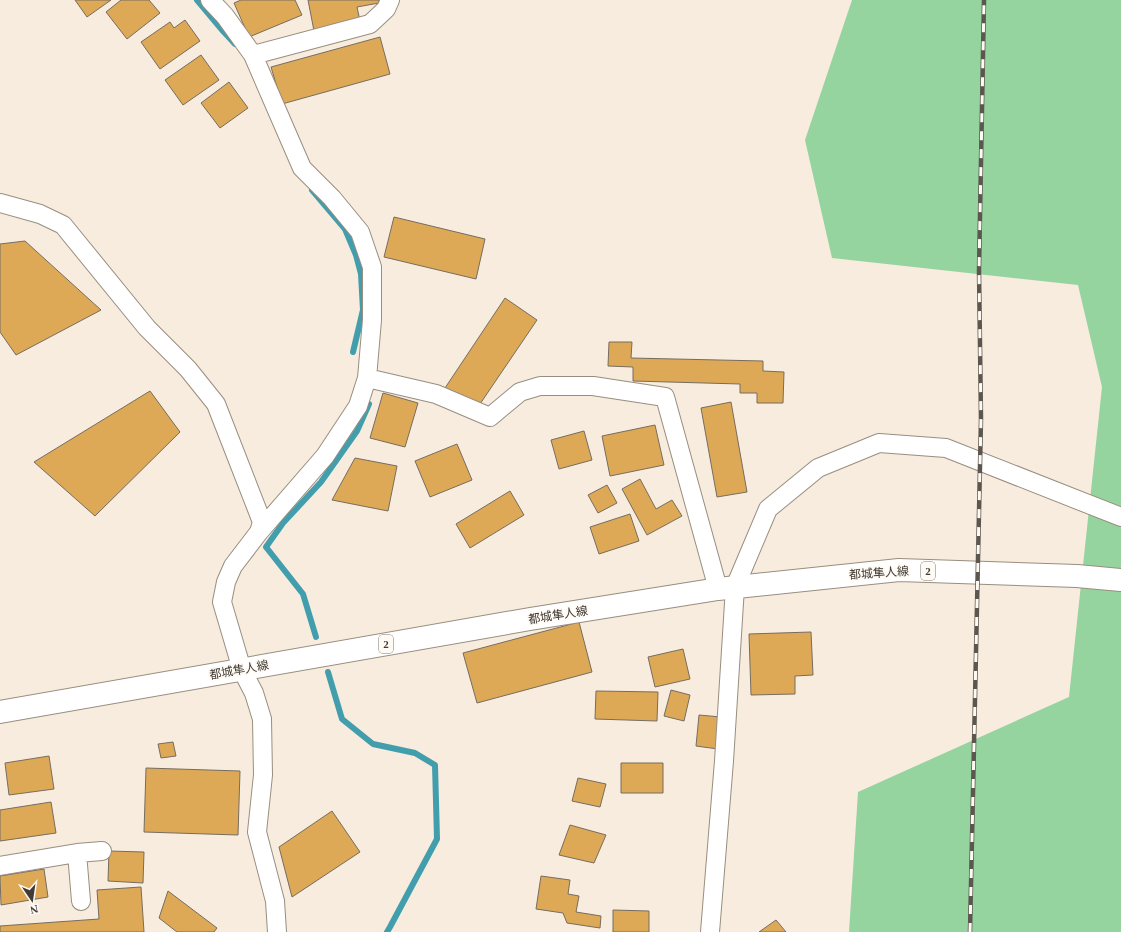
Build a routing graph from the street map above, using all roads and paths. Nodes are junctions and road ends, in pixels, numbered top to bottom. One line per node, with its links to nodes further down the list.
1 (210, 0): 3 (street)
2 (390, 0): 3 (street)
3 (253, 55): 5 (street)
4 (0, 204): 7 (street)
5 (367, 378): 7 (street); 9 (street)
6 (1121, 517): 9 (street)
7 (259, 532): 10 (street)
8 (1121, 580): 9 (main road, 都城隼人線 / 2)
9 (726, 588): 10 (main road, 都城隼人線 / 2); 17 (street)
10 (242, 670): 11 (main road, 都城隼人線 / 2); 16 (street)
11 (0, 712)
12 (102, 851): 13 (street)
13 (77, 853): 14 (street); 15 (street)
14 (0, 866)
15 (81, 901)
16 (277, 932)
17 (710, 932)

